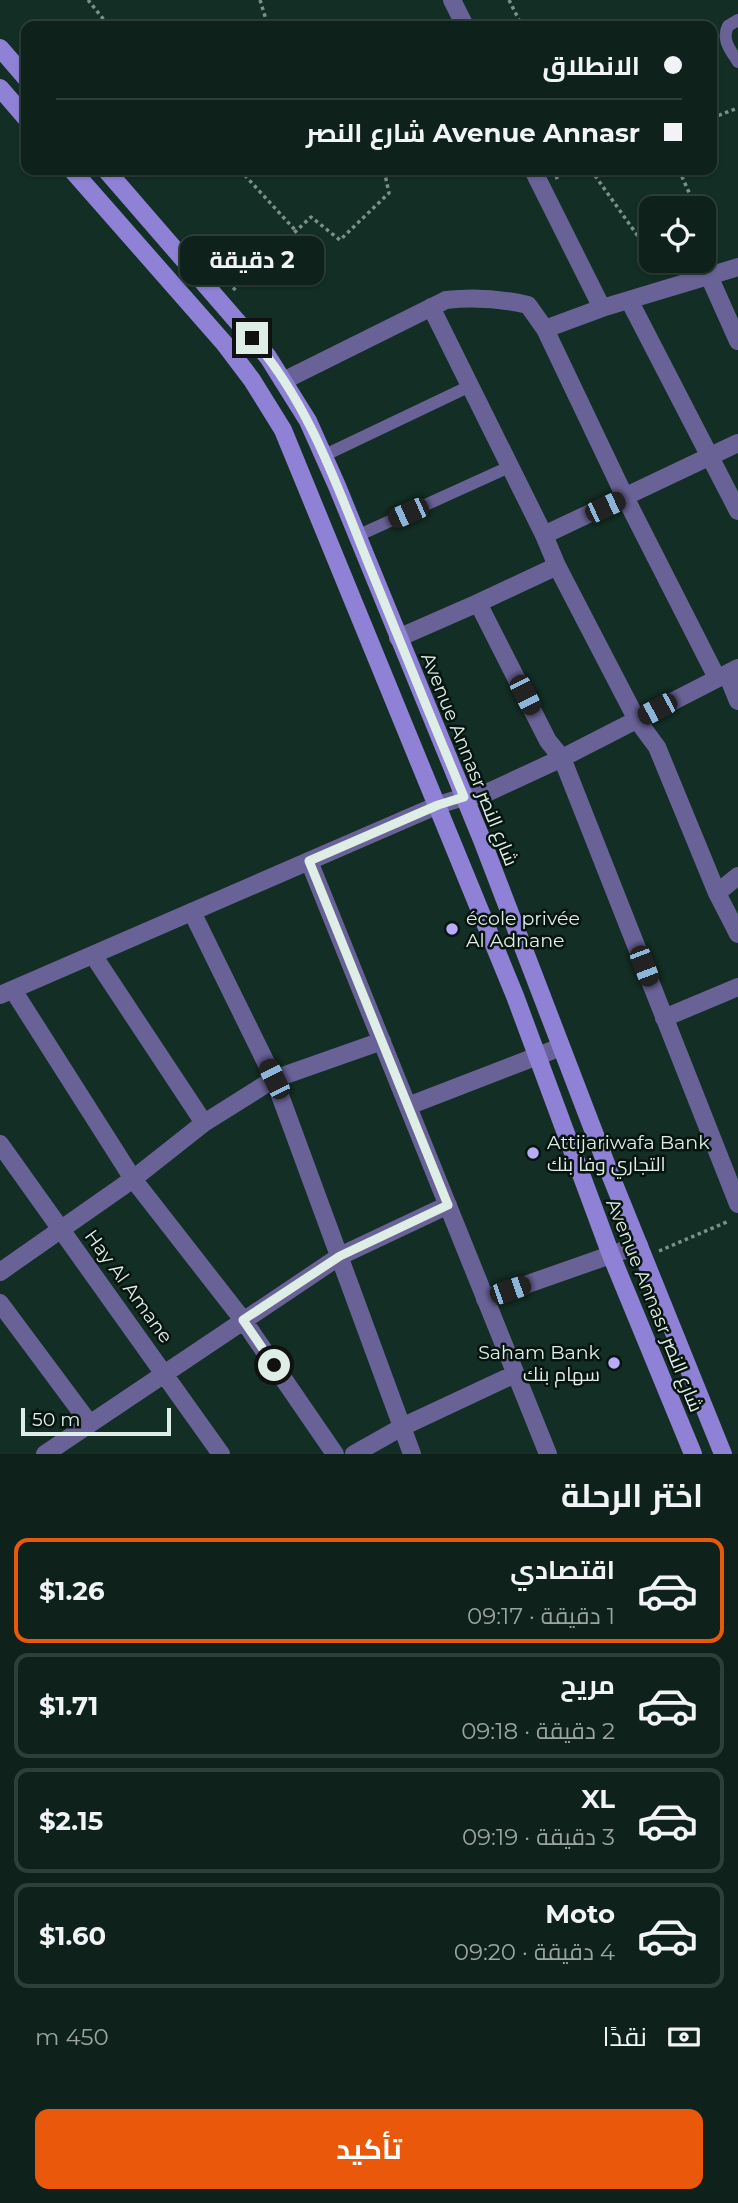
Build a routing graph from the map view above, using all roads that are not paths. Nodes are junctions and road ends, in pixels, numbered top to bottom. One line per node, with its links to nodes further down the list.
1 (452, 0): 3 (street)
2 (738, 20): 5 (lane)
3 (462, 21)
4 (0, 48): 6 (main road)
5 (738, 62)
6 (21, 72)
7 (0, 88): 8 (main road)
8 (21, 112)
9 (76, 175): 37 (main road, Avenue Annasr شارع النصر)
10 (110, 175): 19 (main road, Avenue Annasr شارع النصر)
11 (536, 175): 16 (street)
12 (738, 267): 13 (street)
13 (709, 276): 14 (street); 18 (street)
14 (629, 300): 16 (street); 23 (street)
15 (431, 307): 17 (street); 19 (street); 20 (street)
16 (603, 308): 17 (street)
17 (545, 329): 25 (street)
18 (738, 341)
19 (283, 381): 22 (main road, Avenue Annasr شارع النصر)
20 (470, 386): 22 (lane); 24 (street)
21 (738, 443): 23 (street)
22 (323, 456): 27 (main road, Avenue Annasr شارع النصر)
23 (709, 457): 25 (street); 26 (street)
24 (509, 467): 27 (lane); 28 (street)
25 (625, 497): 28 (street); 32 (street)
26 (738, 511)
27 (357, 536): 31 (main road, Avenue Annasr شارع النصر)
28 (544, 536): 29 (street)
29 (557, 566): 30 (street); 34 (street)
30 (478, 603): 31 (street); 35 (street)
31 (398, 638): 36 (main road, Avenue Annasr شارع النصر)
32 (727, 674): 33 (street); 34 (street)
33 (738, 701)
34 (637, 720): 35 (street); 40 (street)
35 (562, 758): 36 (street); 46 (street)
36 (464, 797): 37 (street); 48 (main road, Avenue Annasr شارع النصر)
37 (438, 805): 38 (street); 49 (main road, Avenue Annasr شارع النصر)
38 (309, 861): 41 (street); 47 (street)
39 (738, 876): 40 (street)
40 (717, 893): 42 (street)
41 (192, 912): 43 (street); 50 (street)
42 (738, 934)
43 (93, 955): 45 (street); 52 (street)
44 (738, 987): 46 (street)
45 (7, 993): 54 (street)
46 (664, 1018): 55 (street)
47 (382, 1041): 50 (street); 51 (street)
48 (561, 1047): 49 (street); 58 (main road, Avenue Annasr شارع النصر)
49 (538, 1055): 51 (street); 59 (main road, Avenue Annasr شارع النصر)
50 (274, 1079): 52 (street); 60 (street)
51 (408, 1106): 56 (street)
52 (204, 1124): 54 (street)
53 (0, 1144): 57 (street, Hay Al Amane)
54 (133, 1179): 57 (street); 64 (street)
55 (738, 1204)
56 (448, 1205): 60 (street); 62 (street)
57 (62, 1229): 61 (street); 65 (street, Hay Al Amane)
58 (642, 1251): 59 (street); 77 (main road, Avenue Annasr شارع النصر)
59 (611, 1255): 62 (street); 76 (main road, Avenue Annasr شارع النصر)
60 (340, 1256): 64 (street); 68 (street)
61 (0, 1272)
62 (485, 1299): 66 (street)
63 (0, 1303): 67 (street)
64 (243, 1320): 65 (street); 71 (street)
65 (165, 1372): 67 (street); 69 (street, Hay Al Amane)
66 (515, 1374): 68 (street); 74 (street)
67 (90, 1424): 70 (street)
68 (401, 1427): 72 (street); 73 (street)
69 (212, 1451)
70 (45, 1454)
71 (335, 1454)
72 (354, 1454)
73 (412, 1454)
74 (548, 1454)
75 (685, 1454): 76 (street)
76 (694, 1454)
77 (723, 1454)

